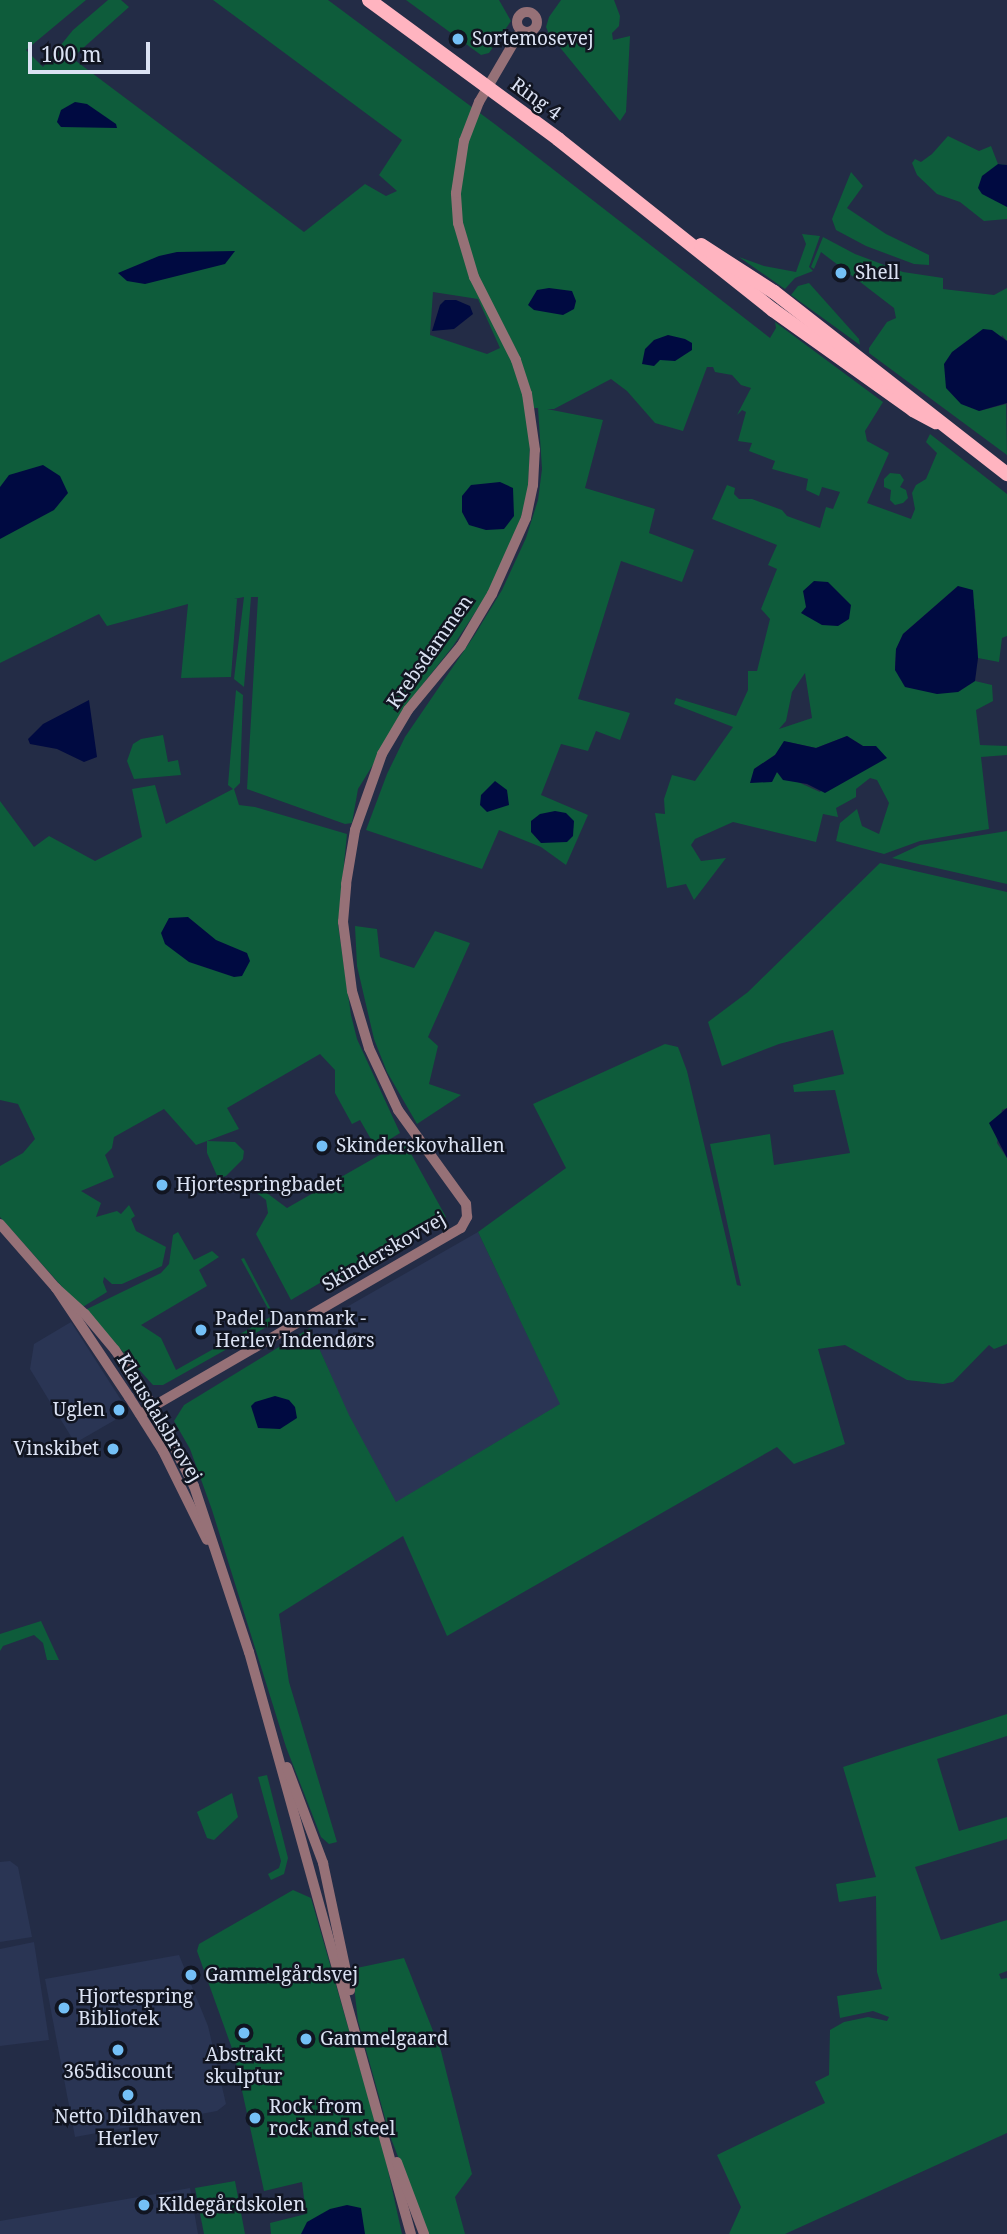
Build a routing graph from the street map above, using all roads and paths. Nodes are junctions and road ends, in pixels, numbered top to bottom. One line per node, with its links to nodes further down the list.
1 (369, 0): 3 (main road, Ring 4)
2 (522, 30): 3 (street)
3 (488, 88): 4 (main road, Ring 4); 5 (street, Krebsdammen)
4 (1007, 474)
5 (453, 1186): 8 (street, Skinderskovvej)
6 (0, 1224): 7 (street, Klausdalsbrovej)
7 (56, 1288): 8 (street, Klausdalsbrovej); 9 (street, Klausdalsbrovej)
8 (153, 1406): 9 (street, Skinderskovvej); 10 (street, Klausdalsbrovej)
9 (140, 1415): 10 (street, Klausdalsbrovej)
10 (221, 1572): 11 (street, Klausdalsbrovej)
11 (387, 2140): 12 (street, Klausdalsbrovej); 13 (street, Klausdalsbrovej)
12 (411, 2234)
13 (424, 2234)

